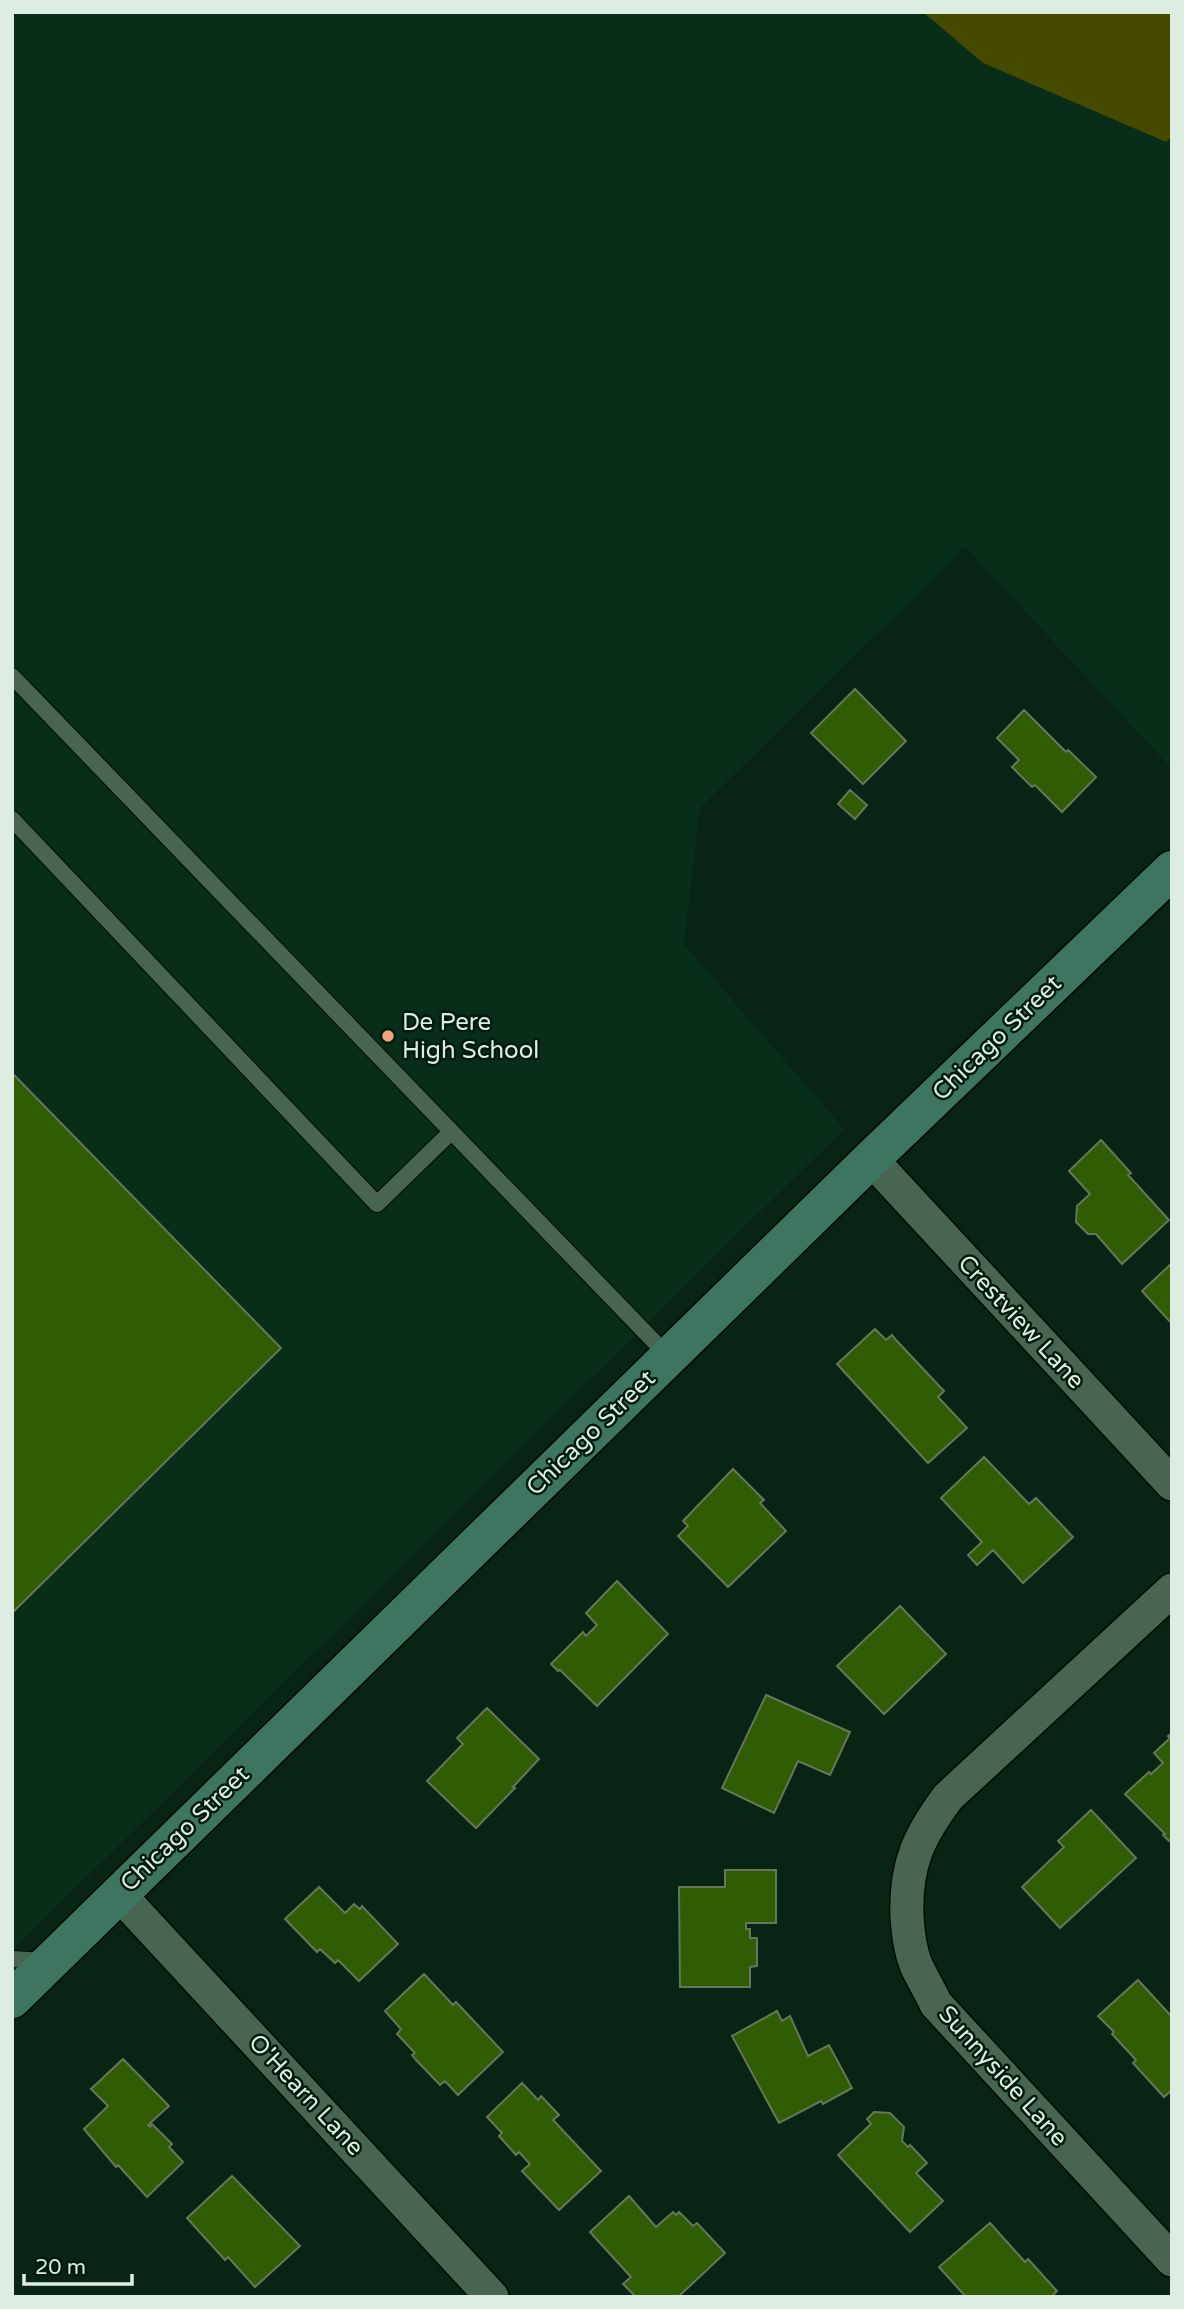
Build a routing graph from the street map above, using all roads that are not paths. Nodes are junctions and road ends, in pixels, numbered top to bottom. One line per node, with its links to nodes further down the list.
1 (12, 676): 4 (lane)
2 (12, 819): 4 (lane)
3 (1172, 870): 5 (street, Chicago Street)
4 (452, 1132): 6 (lane)
5 (871, 1159): 6 (street, Chicago Street); 7 (street, Crestview Lane)
6 (669, 1357): 9 (street, Chicago Street)
7 (1172, 1484)
8 (1172, 1590): 13 (street, Sunnyside Lane)
9 (120, 1894): 11 (street, Chicago Street); 14 (street, O'Hearn Lane)
10 (12, 1959): 11 (lane)
11 (51, 1961): 12 (street, Chicago Street)
12 (12, 1999)
13 (1172, 2260)
14 (492, 2297)

